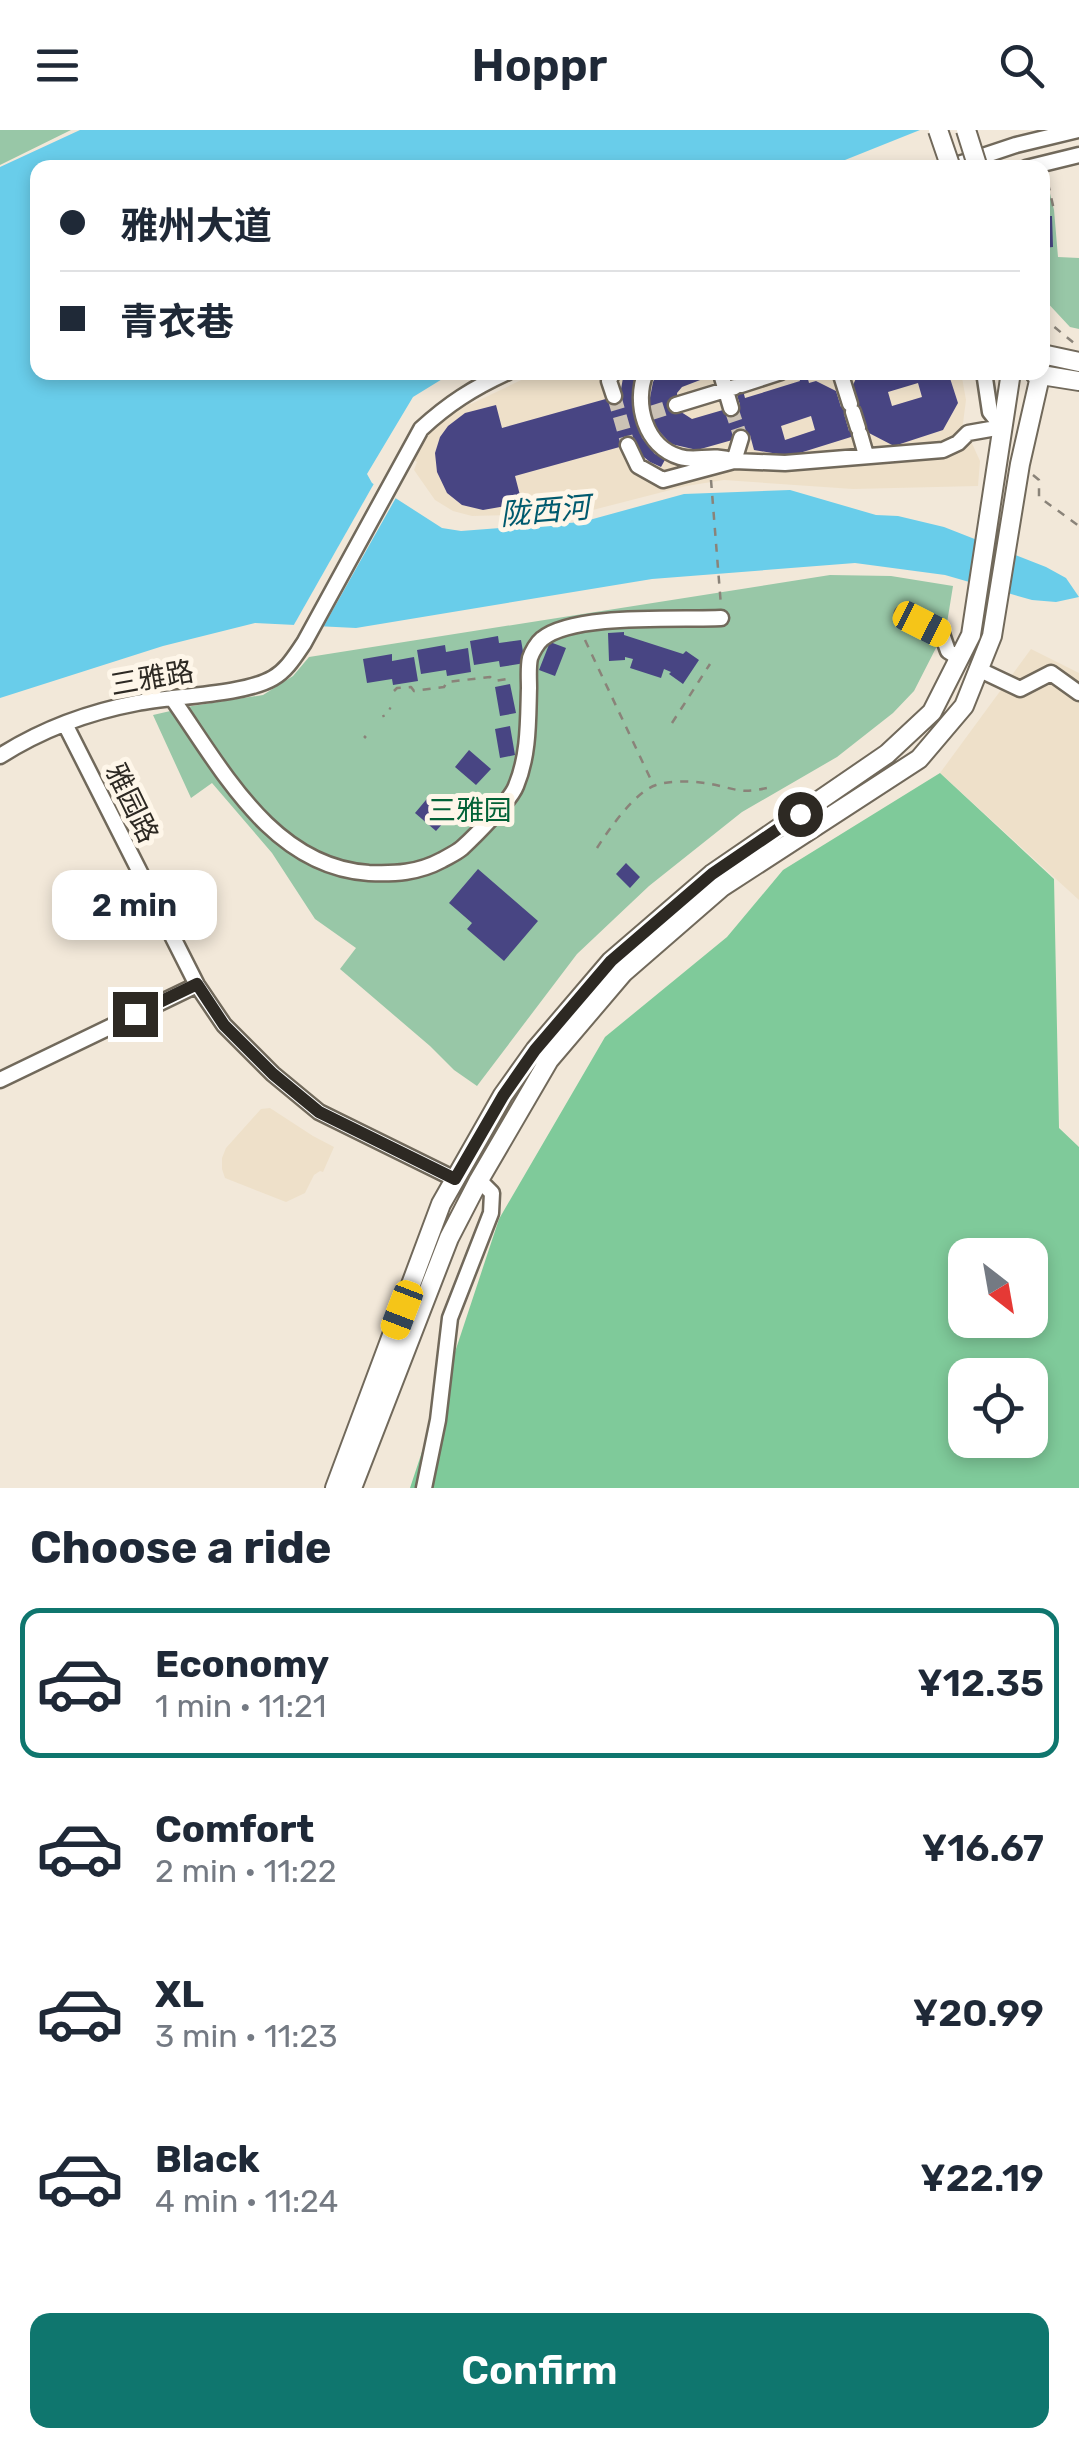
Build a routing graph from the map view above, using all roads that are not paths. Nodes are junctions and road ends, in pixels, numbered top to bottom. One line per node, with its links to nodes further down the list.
1 (938, 130): 5 (main road, bridge)
2 (966, 130): 7 (main road, bridge)
3 (1078, 130): 6 (street)
4 (1079, 155): 8 (street)
5 (947, 160)
6 (972, 160)
7 (975, 160)
8 (1050, 162)
9 (1050, 356): 10 (main road)
10 (1079, 362)
11 (1050, 376): 21 (main road)
12 (490, 380): 36 (street, 三雅路)
13 (610, 380): 23 (street)
14 (643, 380): 30 (street)
15 (726, 380): 22 (street)
16 (755, 380): 22 (street)
17 (842, 380): 29 (street)
18 (985, 380): 26 (street)
19 (1010, 380): 26 (main road)
20 (1036, 380): 34 (main road)
21 (1079, 381)
22 (734, 387): 24 (street); 25 (street)
23 (614, 396)
24 (676, 405)
25 (731, 408)
26 (1002, 427): 29 (street); 33 (main road)
27 (741, 438): 30 (street)
28 (628, 445): 30 (street)
29 (866, 455): 30 (street)
30 (734, 461)
31 (903, 614): 33 (street)
32 (720, 618): 36 (street)
33 (959, 658): 41 (main road)
34 (980, 670): 35 (street); 42 (main road)
35 (1079, 693)
36 (172, 698): 37 (street, 三雅路)
37 (66, 724): 38 (street, 三雅路); 39 (street, 雅园路)
38 (0, 756)
39 (197, 984): 40 (street); 41 (street, 雅园路)
40 (0, 1080)
41 (455, 1179): 43 (main road)
42 (479, 1180): 44 (main road); 45 (street)
43 (335, 1488)
44 (352, 1488)
45 (424, 1488)

